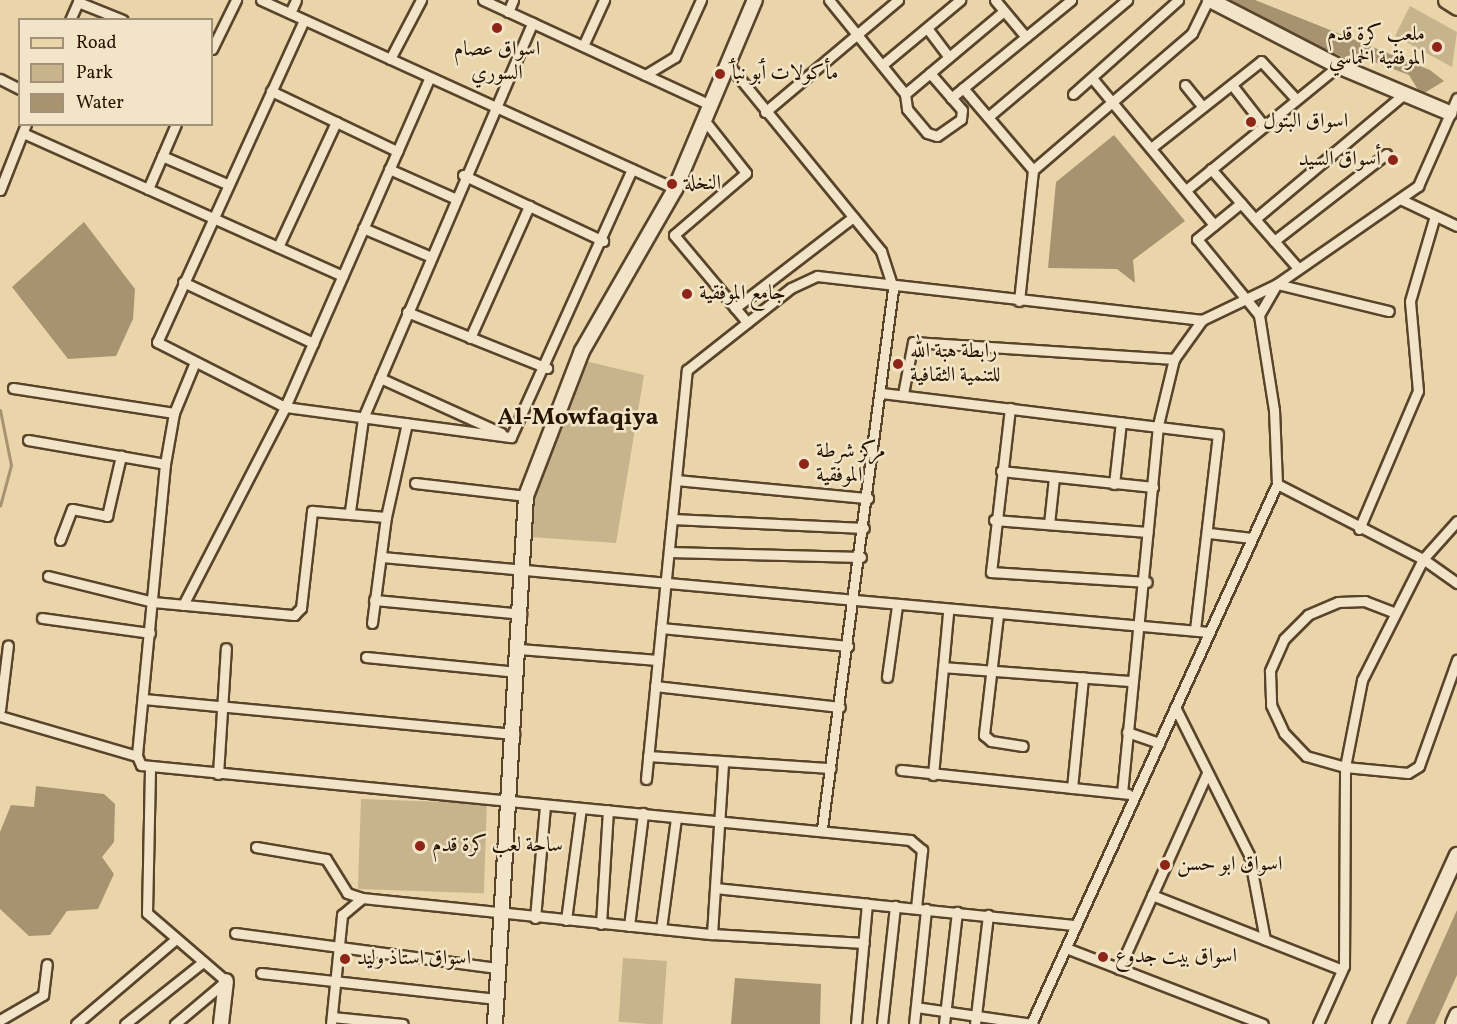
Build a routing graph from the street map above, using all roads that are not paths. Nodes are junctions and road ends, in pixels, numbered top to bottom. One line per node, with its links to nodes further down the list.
1 (236, 0): 32 (street)
2 (261, 0): 23 (street)
3 (296, 0): 23 (street)
4 (421, 0): 34 (street)
5 (483, 0): 22 (street)
6 (513, 0): 22 (street)
7 (604, 0): 31 (street)
8 (701, 0): 39 (street)
9 (755, 0): 35 (street)
10 (829, 0): 29 (street)
11 (898, 0): 29 (street)
12 (960, 0): 28 (street)
13 (995, 0): 21 (street)
14 (1071, 0): 30 (street)
15 (1127, 0): 60 (street)
16 (1178, 0): 41 (street)
17 (1209, 0): 37 (street); 54 (street)
18 (1446, 0): 20 (main road)
19 (78, 1): 24 (street); 25 (street)
20 (1457, 7)
21 (1004, 11): 30 (street); 33 (street)
22 (508, 12): 27 (street)
23 (290, 13): 26 (street)
24 (71, 18)
25 (118, 18)
26 (304, 20): 34 (street); 47 (street)
27 (532, 23): 31 (street); 55 (street)
28 (927, 28): 33 (street); 36 (street)
29 (857, 34): 36 (street); 58 (street)
30 (1026, 37): 45 (street)
31 (583, 46): 39 (street)
32 (213, 47)
33 (949, 57): 38 (street)
34 (390, 59): 40 (street)
35 (728, 64): 56 (street); 58 (street)
36 (882, 66): 48 (street)
37 (1338, 66): 50 (street); 53 (street)
38 (930, 73): 48 (street); 51 (street)
39 (645, 75): 56 (street)
40 (430, 77): 55 (street); 67 (street)
41 (1092, 78): 49 (street); 54 (street)
42 (0, 79): 46 (street)
43 (1232, 84): 53 (street); 57 (street); 64 (street)
44 (1185, 85): 57 (street)
45 (963, 88): 51 (street); 60 (street)
46 (18, 89)
47 (272, 91): 62 (street); 75 (street)
48 (905, 94): 51 (street)
49 (1073, 94)
50 (1403, 95): 59 (street); 86 (street)
51 (951, 98)
52 (1457, 98): 59 (street)
53 (1296, 99): 64 (street)
54 (1113, 103): 66 (street); 73 (street)
55 (493, 106): 72 (street); 74 (street)
56 (712, 106): 61 (street)
57 (1203, 107): 66 (street)
58 (765, 112): 84 (street)
59 (1450, 112): 81 (street)
60 (988, 117): 73 (street)
61 (705, 121): 77 (street); 102 (street)
62 (336, 122): 67 (street); 93 (street)
63 (175, 126): 69 (street)
64 (1264, 126): 71 (street)
65 (25, 129): 76 (street); 78 (street)
66 (1151, 148): 79 (street)
67 (397, 151): 70 (street)
68 (1386, 154): 92 (street)
69 (162, 156): 75 (street); 76 (street)
70 (389, 169): 80 (street); 90 (street)
71 (1211, 169): 79 (street); 82 (street)
72 (632, 170): 77 (street); 91 (street)
73 (1034, 170): 101 (street)
74 (463, 175): 80 (street); 83 (street)
75 (227, 184): 85 (street)
76 (148, 189): 85 (street)
77 (675, 189): 135 (street)
78 (0, 190)
79 (1186, 190): 88 (street)
80 (454, 198): 94 (street)
81 (1400, 199): 87 (street); 95 (street)
82 (1241, 203): 86 (street); 88 (street)
83 (529, 206): 91 (street); 108 (street)
84 (853, 217): 99 (street); 102 (street)
85 (213, 218): 93 (street); 97 (street)
86 (1255, 219): 92 (street)
87 (1434, 219): 89 (street); 144 (street)
88 (1215, 225): 100 (street)
89 (1457, 226)
90 (363, 228): 94 (street); 96 (street)
91 (603, 241): 112 (street)
92 (1274, 241): 95 (street)
93 (278, 247): 96 (street)
94 (429, 256): 104 (street)
95 (1298, 268): 98 (street)
96 (343, 276): 109 (street)
97 (183, 282): 109 (street); 111 (street)
98 (1277, 284): 100 (street); 103 (street); 105 (street)
99 (893, 289): 101 (street); 107 (street); 115 (street)
100 (1244, 300): 105 (street); 106 (street)
101 (1019, 301): 106 (street)
102 (735, 308): 107 (street)
103 (1389, 311)
104 (407, 312): 108 (street); 113 (street)
105 (1259, 315): 133 (street)
106 (1202, 320): 110 (street)
107 (747, 322): 130 (street)
108 (470, 338): 112 (street)
109 (313, 343): 117 (street)
110 (1174, 358): 116 (street); 123 (street)
111 (195, 362): 117 (street); 119 (street)
112 (547, 368): 124 (street)
113 (380, 378): 120 (street); 124 (street)
114 (13, 388): 119 (street)
115 (882, 393): 116 (street); 136 (street)
116 (903, 394): 118 (street)
117 (285, 407): 120 (street); 161 (street)
118 (1010, 408): 121 (street); 128 (street)
119 (174, 413): 127 (street)
120 (363, 418): 122 (street); 137 (street)
121 (1121, 422): 123 (street); 132 (street)
122 (406, 423): 124 (street); 138 (street)
123 (1158, 425): 134 (street); 146 (street)
124 (511, 437)
125 (28, 440): 126 (street)
126 (121, 456): 127 (street); 148 (street)
127 (165, 464): 160 (street)
128 (1001, 471): 129 (street); 140 (street)
129 (1054, 477): 132 (street); 142 (street)
130 (676, 480): 136 (street); 139 (street)
131 (415, 483): 135 (street)
132 (1114, 484): 134 (street)
133 (1277, 484): 144 (street); 147 (street)
134 (1153, 487): 145 (street)
135 (526, 496): 153 (street)
136 (868, 498): 143 (street)
137 (350, 511): 138 (street); 161 (street)
138 (386, 517): 150 (street)
139 (672, 519): 143 (street); 149 (street)
140 (994, 520): 142 (street); 155 (street)
141 (1457, 521): 152 (street)
142 (1049, 524): 145 (street)
143 (864, 528): 151 (street)
144 (1359, 529): 152 (street)
145 (1148, 531): 155 (street)
146 (1209, 533): 147 (street); 171 (street)
147 (1252, 538): 172 (street)
148 (60, 540)
149 (669, 552): 151 (street); 156 (street)
150 (382, 557): 153 (street); 159 (street)
151 (861, 557): 158 (street)
152 (1424, 559): 157 (street); 164 (street)
153 (523, 568): 156 (street); 165 (street)
154 (48, 576): 160 (street)
155 (1147, 582): 169 (street)
156 (666, 583): 158 (street); 170 (street)
157 (1457, 583)
158 (855, 597): 162 (street); 175 (street)
159 (374, 600): 165 (street); 168 (street)
160 (153, 602): 161 (street); 173 (street)
161 (183, 605)
162 (897, 606): 163 (street); 184 (street)
163 (948, 612): 166 (street); 181 (street)
164 (1393, 612): 201 (street); 201 (street)
165 (521, 614): 177 (street)
166 (998, 615): 169 (street); 182 (street)
167 (42, 618): 173 (street)
168 (372, 623)
169 (1140, 626): 171 (street); 186 (street)
170 (661, 628): 175 (street); 179 (street)
171 (1195, 630): 172 (street)
172 (1209, 632): 191 (street)
173 (150, 633): 188 (street)
174 (8, 645): 192 (street)
175 (848, 646): 190 (street)
176 (226, 648): 189 (street)
177 (519, 649): 179 (street); 183 (street)
178 (366, 657): 183 (street)
179 (658, 660): 187 (street)
180 (1457, 660): 201 (street)
181 (943, 667): 182 (street); 207 (street)
182 (993, 671): 185 (street); 197 (street)
183 (517, 672): 195 (street)
184 (887, 677)
185 (1083, 678): 186 (street); 209 (street)
186 (1131, 681): 194 (street)
187 (655, 686): 190 (street); 199 (street)
188 (143, 699): 189 (street); 198 (street)
189 (222, 706): 195 (street); 205 (street)
190 (840, 707): 202 (street)
191 (1176, 707): 196 (street); 206 (street)
192 (0, 710)
193 (0, 716): 198 (street)
194 (1127, 732): 196 (street); 210 (street)
195 (514, 734): 212 (street)
196 (1159, 743): 211 (street)
197 (1023, 746)
198 (137, 756): 203 (street)
199 (648, 756): 200 (street); 208 (street)
200 (723, 763): 202 (street); 218 (street)
201 (1345, 767): 248 (street)
202 (831, 768): 219 (street)
203 (150, 770): 205 (street); 239 (street)
204 (900, 770): 207 (street)
205 (218, 774): 212 (street)
206 (1206, 774): 223 (street); 240 (street)
207 (933, 775): 209 (street)
208 (646, 779)
209 (1072, 788): 210 (street)
210 (1122, 794): 211 (street)
211 (1135, 795): 234 (street)
212 (510, 801): 213 (street); 229 (street)
213 (545, 805): 214 (street); 231 (street)
214 (581, 808): 215 (street); 232 (street)
215 (608, 810): 216 (street); 233 (street)
216 (642, 813): 217 (street); 235 (street)
217 (676, 818): 218 (street); 236 (street)
218 (720, 824): 219 (street); 222 (street)
219 (822, 828): 227 (street)
220 (256, 847): 224 (street)
221 (1457, 855): 273 (street)
222 (715, 888): 225 (street); 238 (street)
223 (1152, 895): 240 (street); 247 (street)
224 (362, 898): 229 (street); 242 (street)
225 (867, 903): 226 (street); 241 (street)
226 (895, 906): 227 (street); 266 (street)
227 (921, 908): 228 (street); 253 (street)
228 (957, 912): 230 (street); 254 (street)
229 (502, 915): 231 (street); 246 (street)
230 (988, 915): 234 (street); 255 (street)
231 (535, 918): 232 (street)
232 (566, 921): 233 (street)
233 (601, 924): 235 (street)
234 (1076, 925): 243 (street)
235 (629, 926): 236 (street)
236 (661, 929): 238 (street)
237 (235, 933): 242 (street)
238 (712, 934): 241 (street)
239 (176, 939): 244 (street); 259 (street)
240 (1265, 940): 248 (street)
241 (864, 943): 265 (street)
242 (340, 948): 246 (street); 251 (street)
243 (1066, 948): 247 (street); 270 (street)
244 (203, 962): 250 (street); 260 (street)
245 (47, 964): 257 (street)
246 (499, 968): 252 (street)
247 (1119, 969): 271 (street)
248 (1342, 970): 272 (street)
249 (261, 973): 251 (street)
250 (226, 981): 261 (street); 262 (street)
251 (339, 982): 252 (street); 258 (street)
252 (497, 999): 264 (street)
253 (916, 1007): 254 (street); 267 (street)
254 (945, 1011): 255 (street); 268 (street)
255 (977, 1012): 269 (street); 270 (street)
256 (1457, 1015): 274 (street)
257 (0, 1020)
258 (332, 1021): 263 (street)
259 (76, 1024)
260 (125, 1024)
261 (176, 1024)
262 (221, 1024)
263 (403, 1024)
264 (495, 1024)
265 (856, 1024)
266 (882, 1024)
267 (914, 1024)
268 (944, 1024)
269 (975, 1024)
270 (1032, 1024)
271 (1263, 1024)
272 (1318, 1024)
273 (1380, 1024)
274 (1453, 1024)

